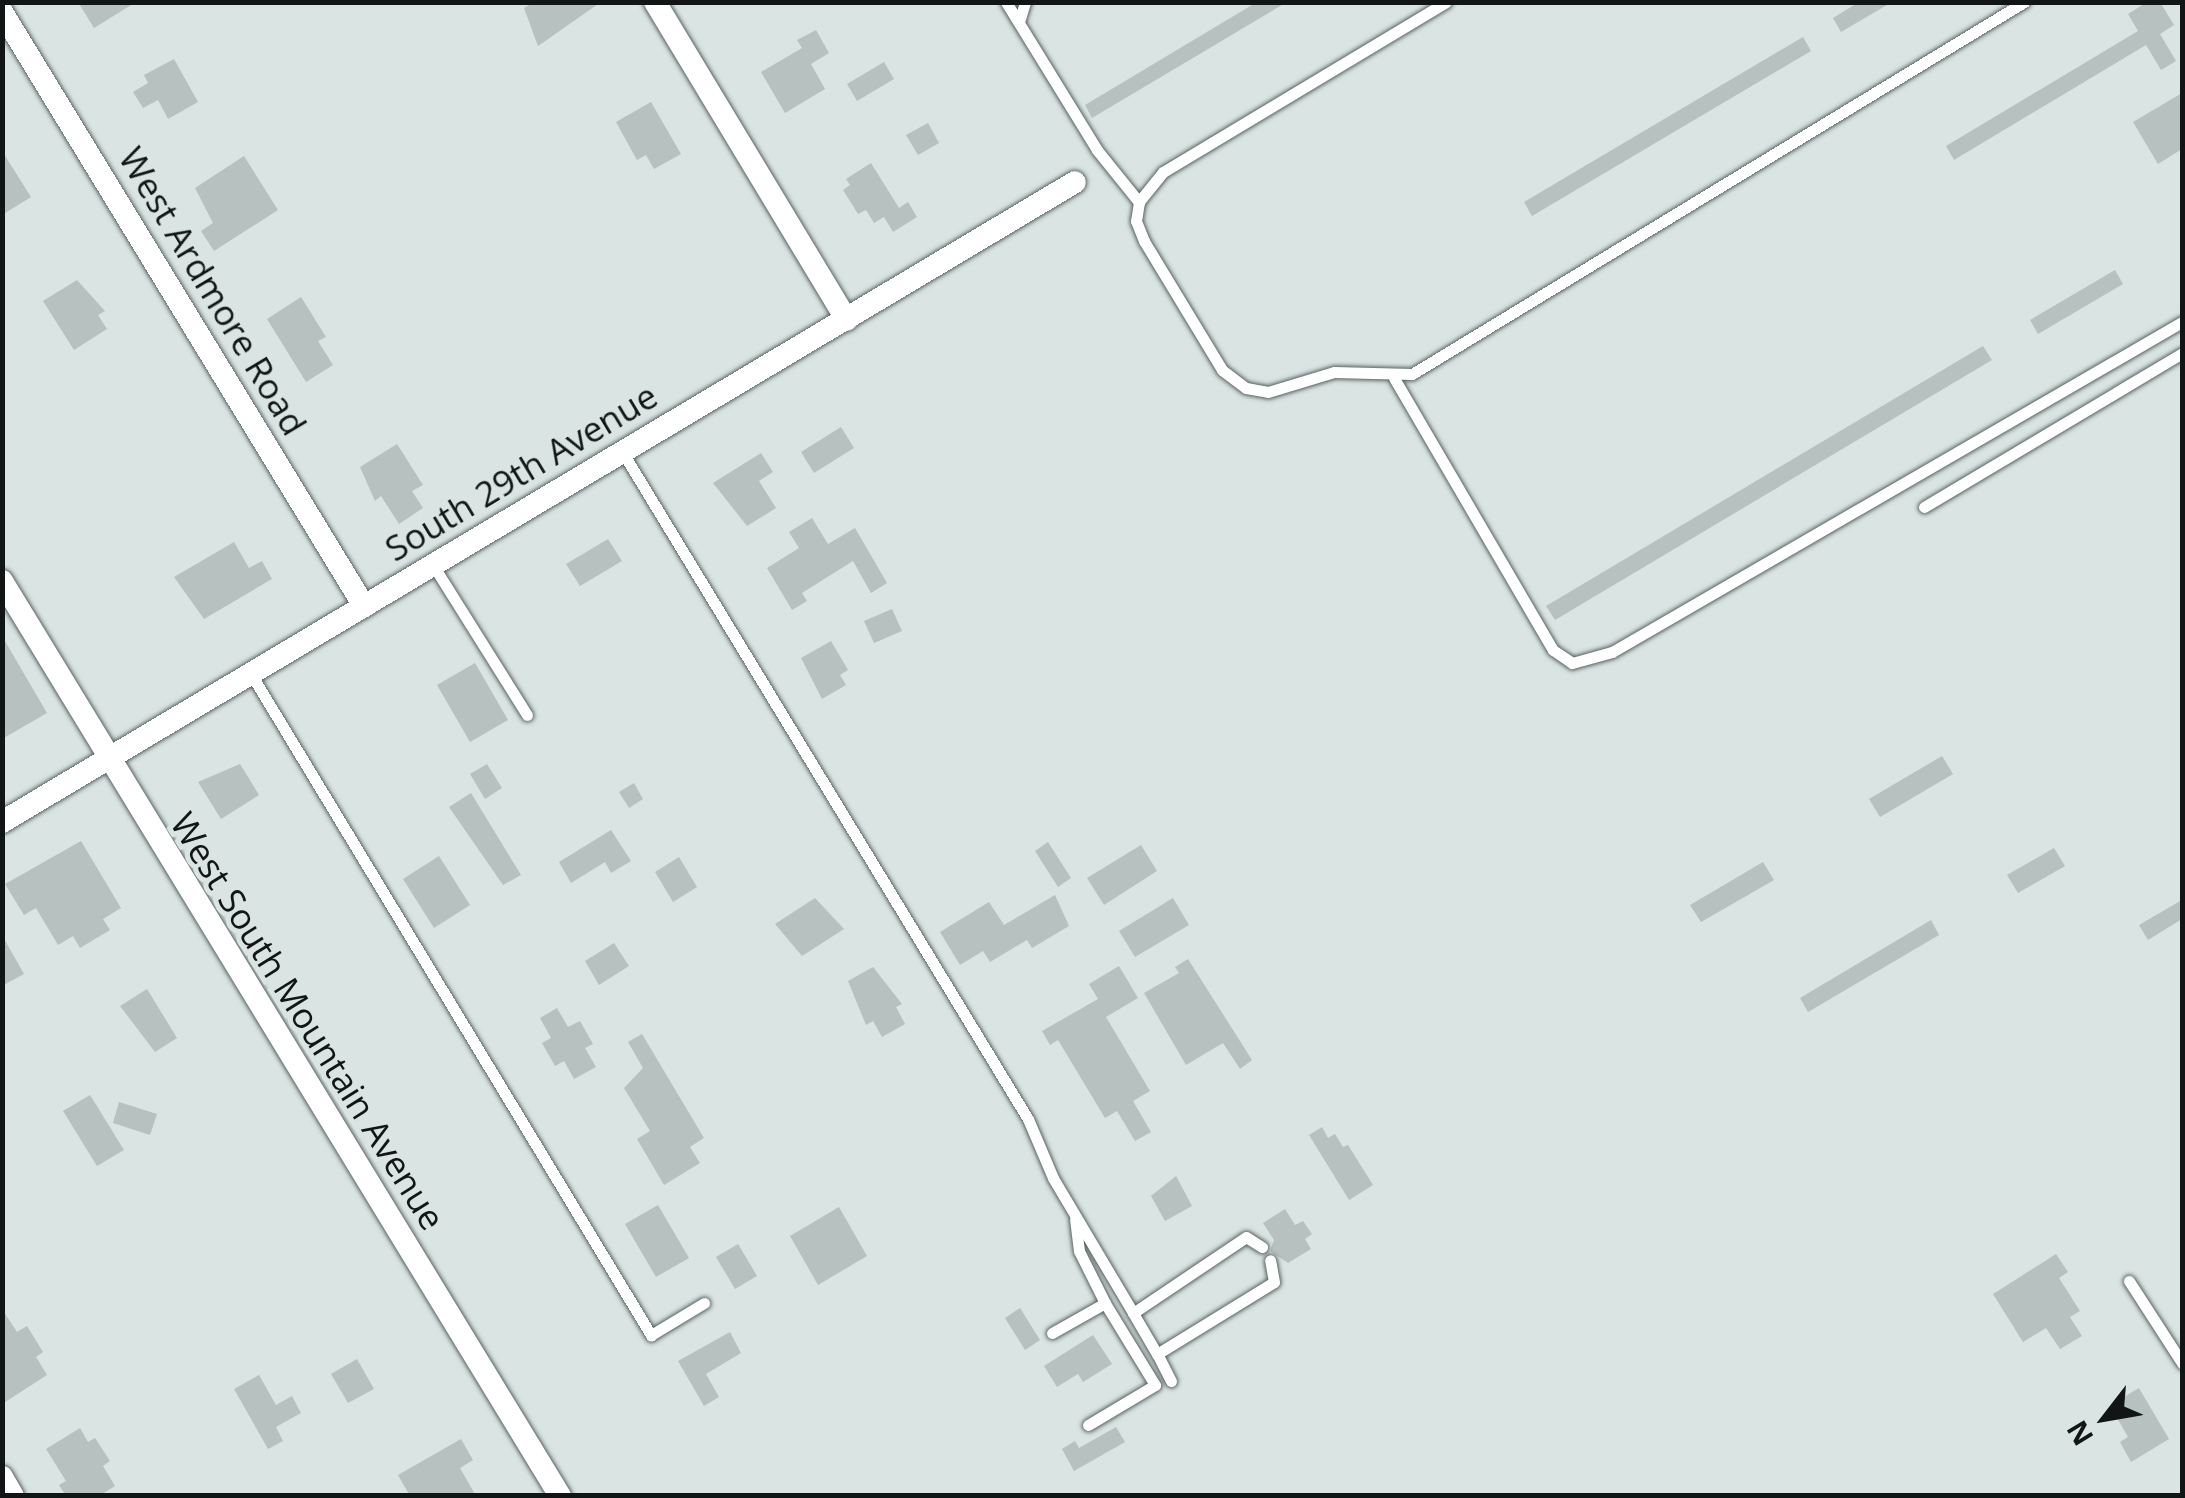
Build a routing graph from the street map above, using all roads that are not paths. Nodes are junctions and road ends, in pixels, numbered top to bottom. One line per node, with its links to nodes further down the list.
1 (655, 2): 10 (street)
2 (1006, 2): 7 (lane)
3 (1025, 2): 7 (lane)
4 (1446, 2): 9 (lane)
5 (2024, 2): 13 (lane)
6 (2, 12): 18 (street, West Ardmore Road)
7 (1019, 22): 9 (lane)
8 (1075, 182): 10 (street, South 29th Avenue)
9 (1139, 202): 13 (lane)
10 (847, 320): 14 (street, South 29th Avenue)
11 (2182, 322): 13 (lane)
12 (2182, 353): 15 (lane)
13 (1394, 378)
14 (623, 452): 16 (street, South 29th Avenue); 23 (lane)
15 (1924, 507)
16 (433, 565): 18 (street, South 29th Avenue); 20 (lane)
17 (2, 581): 21 (street, West South Mountain Avenue)
18 (364, 606): 19 (street, South 29th Avenue)
19 (251, 674): 21 (street, South 29th Avenue); 27 (lane)
20 (526, 715)
21 (106, 760): 22 (street, South 29th Avenue); 37 (street, West South Mountain Avenue)
22 (2, 822)
23 (1074, 1215): 28 (lane); 29 (lane)
24 (1262, 1247): 29 (lane)
25 (1270, 1260): 31 (lane)
26 (2128, 1282): 32 (lane)
27 (704, 1303)
28 (1105, 1304): 30 (lane); 34 (lane)
29 (1133, 1313): 31 (lane)
30 (1052, 1333)
31 (1157, 1354): 33 (lane)
32 (2182, 1363)
33 (1171, 1381)
34 (1088, 1425)
35 (2, 1477): 36 (street)
36 (14, 1496)
37 (560, 1496)

